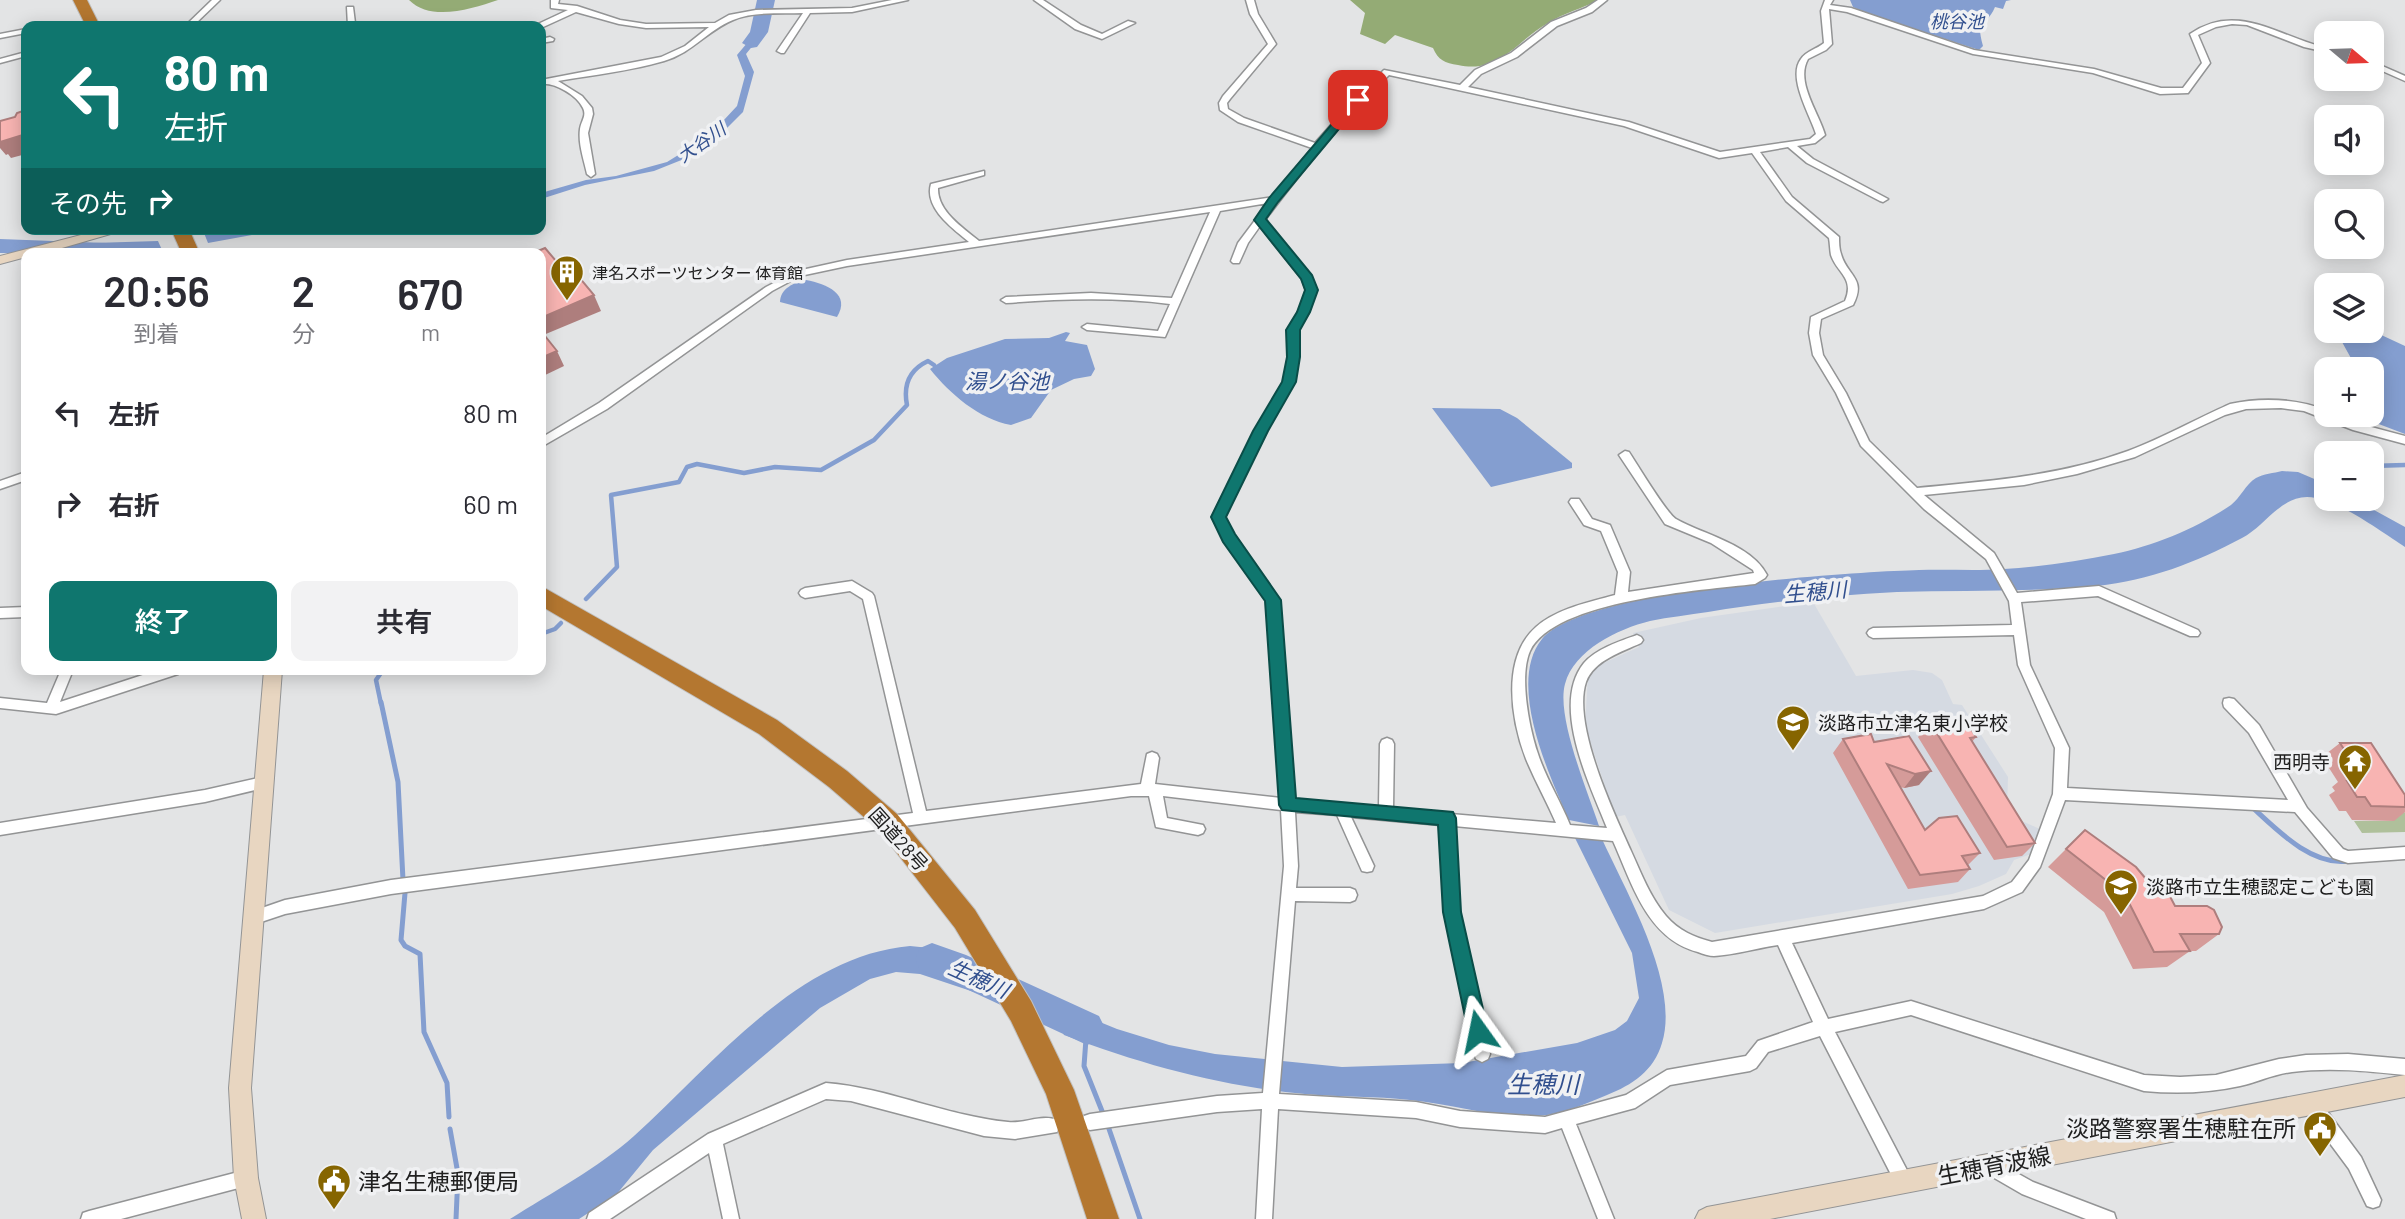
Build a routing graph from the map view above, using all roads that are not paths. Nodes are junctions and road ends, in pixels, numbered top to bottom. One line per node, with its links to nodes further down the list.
1 (80, 0): 12 (highway)
2 (216, 0): 13 (street)
3 (555, 0): 10 (street)
4 (904, 0): 11 (street)
5 (1038, 0): 15 (street)
6 (1250, 0): 32 (street)
7 (1603, 0): 30 (street)
8 (1827, 3): 22 (street); 31 (street)
9 (350, 9): 14 (street)
10 (575, 9): 16 (street); 17 (street)
11 (808, 11): 17 (street); 23 (street)
12 (90, 21)
13 (194, 21)
14 (351, 21)
15 (1131, 23)
16 (546, 24)
17 (717, 25): 27 (street)
18 (21, 32): 19 (street)
19 (0, 36)
20 (551, 39): 21 (street)
21 (546, 40)
22 (2314, 48)
23 (781, 51)
24 (21, 55): 25 (street)
25 (0, 61)
26 (2384, 69): 28 (street)
27 (546, 79)
28 (2405, 79)
29 (546, 81): 35 (street)
30 (1463, 87): 32 (street); 33 (street)
31 (1788, 144): 33 (street); 36 (street)
32 (1317, 147): 37 (street)
33 (1754, 150): 54 (street)
34 (981, 173): 41 (street)
35 (592, 174)
36 (1883, 199)
37 (1273, 200): 38 (street); 39 (street)
38 (1216, 210): 41 (street); 45 (street)
39 (1260, 220): 43 (street); 77 (street)
40 (98, 235): 42 (street)
41 (977, 244): 49 (street)
42 (47, 248)
43 (1236, 261)
44 (1006, 300): 45 (street)
45 (1176, 302): 46 (street)
46 (1087, 327)
47 (2314, 411): 54 (street)
48 (2357, 427): 50 (street)
49 (546, 440)
50 (2405, 440)
51 (1625, 455): 59 (street)
52 (21, 478): 53 (street)
53 (0, 485)
54 (1914, 492): 57 (street)
55 (1575, 502): 59 (street)
56 (804, 593): 81 (street)
57 (2012, 595): 62 (street); 64 (street)
58 (546, 598): 83 (highway, 国道28号)
59 (1621, 599): 86 (street)
60 (0, 612): 61 (street)
61 (21, 612)
62 (2019, 630): 63 (street); 76 (street)
63 (1872, 633)
64 (2194, 633)
65 (1636, 640): 87 (street)
66 (65, 675): 71 (street)
67 (160, 675): 71 (street)
68 (273, 675): 74 (street)
69 (0, 703): 71 (street)
70 (2229, 703): 78 (street)
71 (51, 709)
72 (1387, 744): 80 (street)
73 (1152, 758): 75 (street)
74 (263, 783): 84 (street); 92 (street)
75 (1151, 790): 77 (street); 81 (street); 85 (street)
76 (2060, 794): 78 (street); 93 (street)
77 (1288, 805): 79 (street); 90 (street)
78 (2298, 806): 88 (street)
79 (1341, 809): 80 (street); 89 (street)
80 (1386, 813): 82 (street)
81 (921, 818): 83 (street)
82 (1447, 818): 86 (street); 95 (street)
83 (888, 822): 92 (street); 112 (highway, 国道28号)
84 (0, 829)
85 (1198, 829)
86 (1567, 829): 87 (street)
87 (1611, 834): 93 (street)
88 (2405, 853)
89 (1367, 866)
90 (1289, 894): 91 (street); 98 (street)
91 (1350, 895)
92 (255, 917): 105 (street)
93 (1782, 937): 94 (street)
94 (1823, 1026): 96 (street); 100 (street); 106 (street)
95 (1482, 1054)
96 (2405, 1067)
97 (2405, 1086): 99 (street, 生穂育波線)
98 (1271, 1096): 100 (street); 101 (street); 113 (street)
99 (2312, 1105): 104 (street, 生穂育波線); 107 (street)
100 (1567, 1121): 114 (street)
101 (1090, 1122)
102 (1051, 1126): 103 (street)
103 (714, 1140): 110 (street); 111 (street)
104 (1990, 1166): 106 (street, 生穂育波線); 116 (street)
105 (246, 1178): 108 (street); 109 (street)
106 (1905, 1182): 115 (street, 生穂育波線)
107 (2373, 1200)
108 (89, 1219)
109 (254, 1219)
110 (595, 1219)
111 (731, 1219)
112 (1103, 1219)
113 (1264, 1219)
114 (1606, 1219)
115 (1707, 1219)
116 (2108, 1219)

